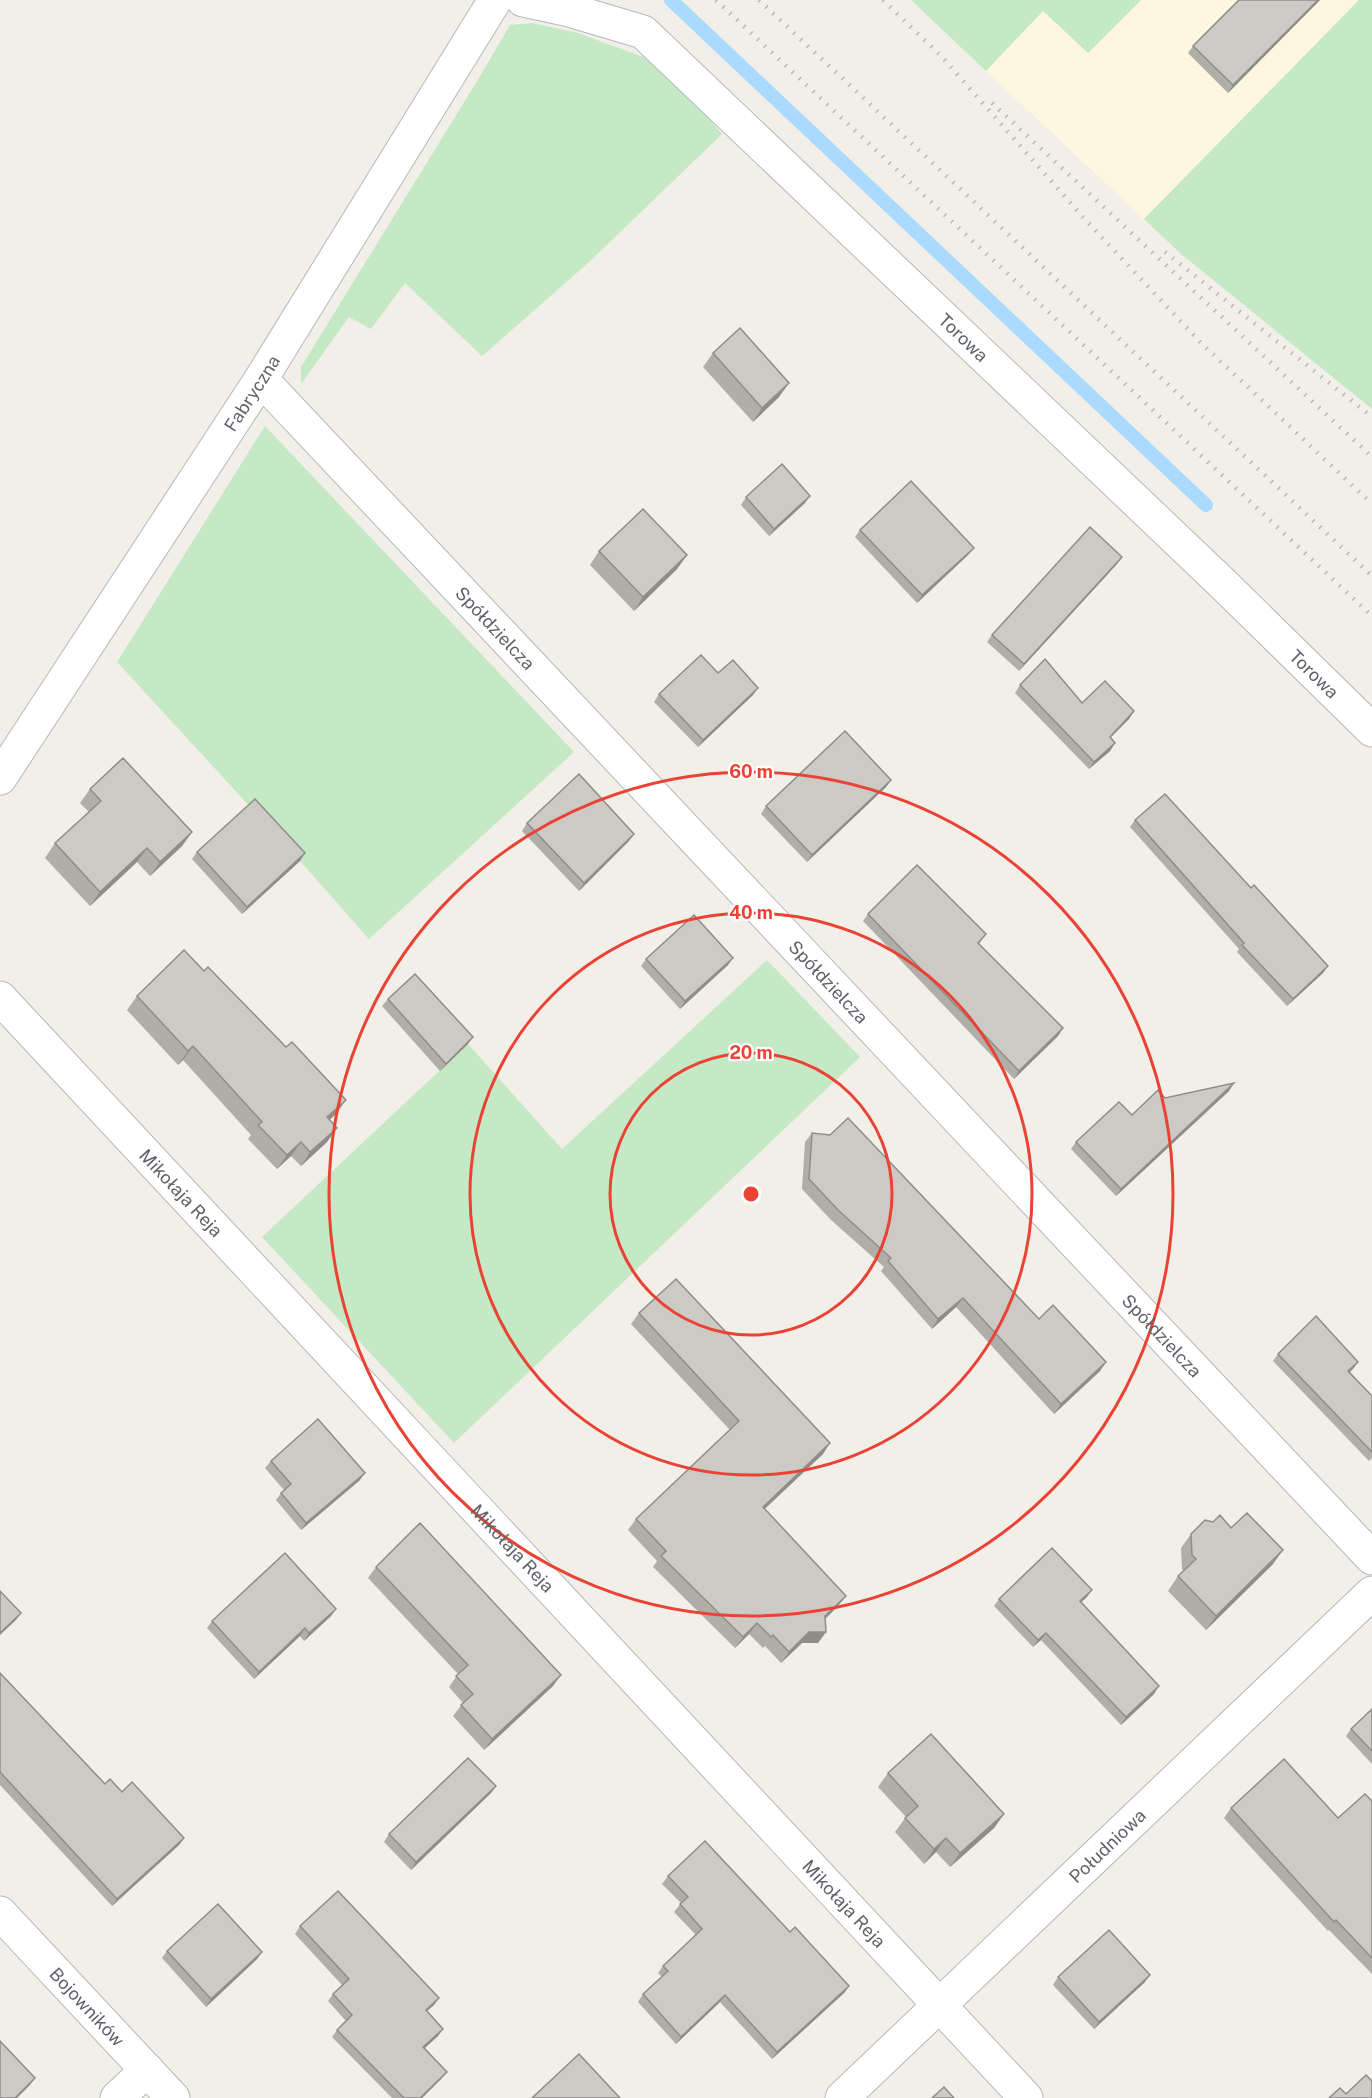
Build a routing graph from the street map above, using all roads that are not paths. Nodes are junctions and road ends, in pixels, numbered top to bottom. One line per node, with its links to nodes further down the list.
1 (495, 0): 3 (street, Fabryczna)
2 (523, 0): 4 (street, Torowa)
3 (261, 379): 5 (street, Fabryczna); 7 (street, Spółdzielcza)
4 (1372, 730)
5 (0, 778)
6 (0, 998): 10 (street, Mikołaja Reja)
7 (1372, 1558)
8 (1372, 1593): 10 (street, Południowa)
9 (0, 1913): 11 (street, Bojowników)
10 (940, 2007): 14 (street, Południowa); 15 (street, Mikołaja Reja)
11 (147, 2070): 12 (street); 13 (street, Bojowników)
12 (117, 2098)
13 (173, 2098)
14 (842, 2098)
15 (1026, 2098)

